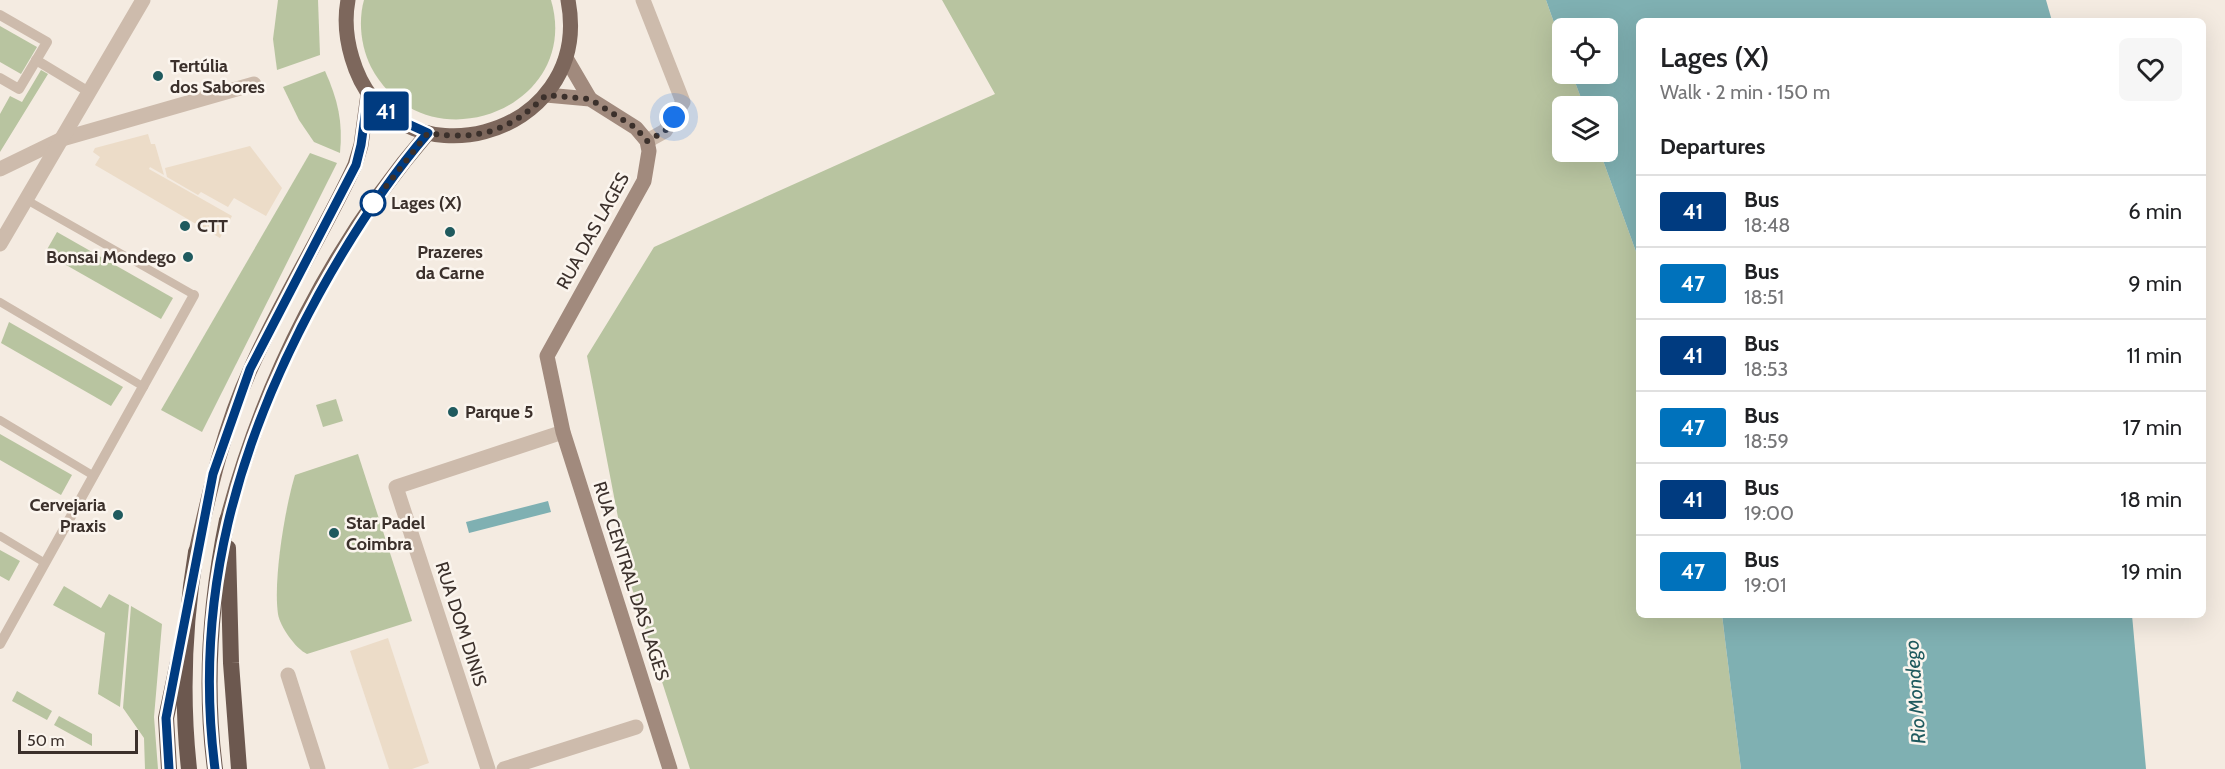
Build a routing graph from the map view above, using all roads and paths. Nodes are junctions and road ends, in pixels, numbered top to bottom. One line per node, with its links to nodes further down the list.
1 (143, 0): 10 (street)
2 (348, 0): 11 (main road)
3 (568, 0): 6 (main road)
4 (643, 0): 16 (street)
5 (0, 15): 7 (street)
6 (566, 58): 12 (main road); 13 (main road)
7 (36, 60): 8 (street); 10 (street)
8 (0, 78)
9 (254, 84): 15 (street)
10 (89, 92): 15 (street)
11 (368, 94): 14 (main road); 29 (main road)
12 (546, 95): 13 (main road); 14 (main road)
13 (590, 99): 16 (main road)
14 (428, 133): 27 (main road)
15 (62, 139): 17 (street); 18 (street)
16 (647, 141): 23 (main road, RUA DAS LAGES)
17 (0, 168)
18 (25, 199): 19 (street); 20 (lane)
19 (0, 244)
20 (194, 295): 22 (street)
21 (0, 302): 22 (lane)
22 (144, 387): 26 (street)
23 (557, 404): 25 (main road, RUA CENTRAL DAS LAGES)
24 (0, 420): 26 (lane)
25 (563, 432): 40 (street, RUA DOM DINIS); 42 (main road, RUA CENTRAL DAS LAGES)
26 (94, 476): 30 (street)
27 (227, 520): 37 (highway); 38 (highway)
28 (0, 536): 30 (lane)
29 (196, 552): 31 (highway)
30 (45, 563): 32 (street)
31 (186, 623): 35 (highway); 36 (highway)
32 (0, 644)
33 (288, 675): 39 (street)
34 (636, 727): 41 (street)
35 (169, 769)
36 (189, 769)
37 (215, 769)
38 (239, 769)
39 (318, 769)
40 (488, 769)
41 (504, 769)
42 (670, 769)

